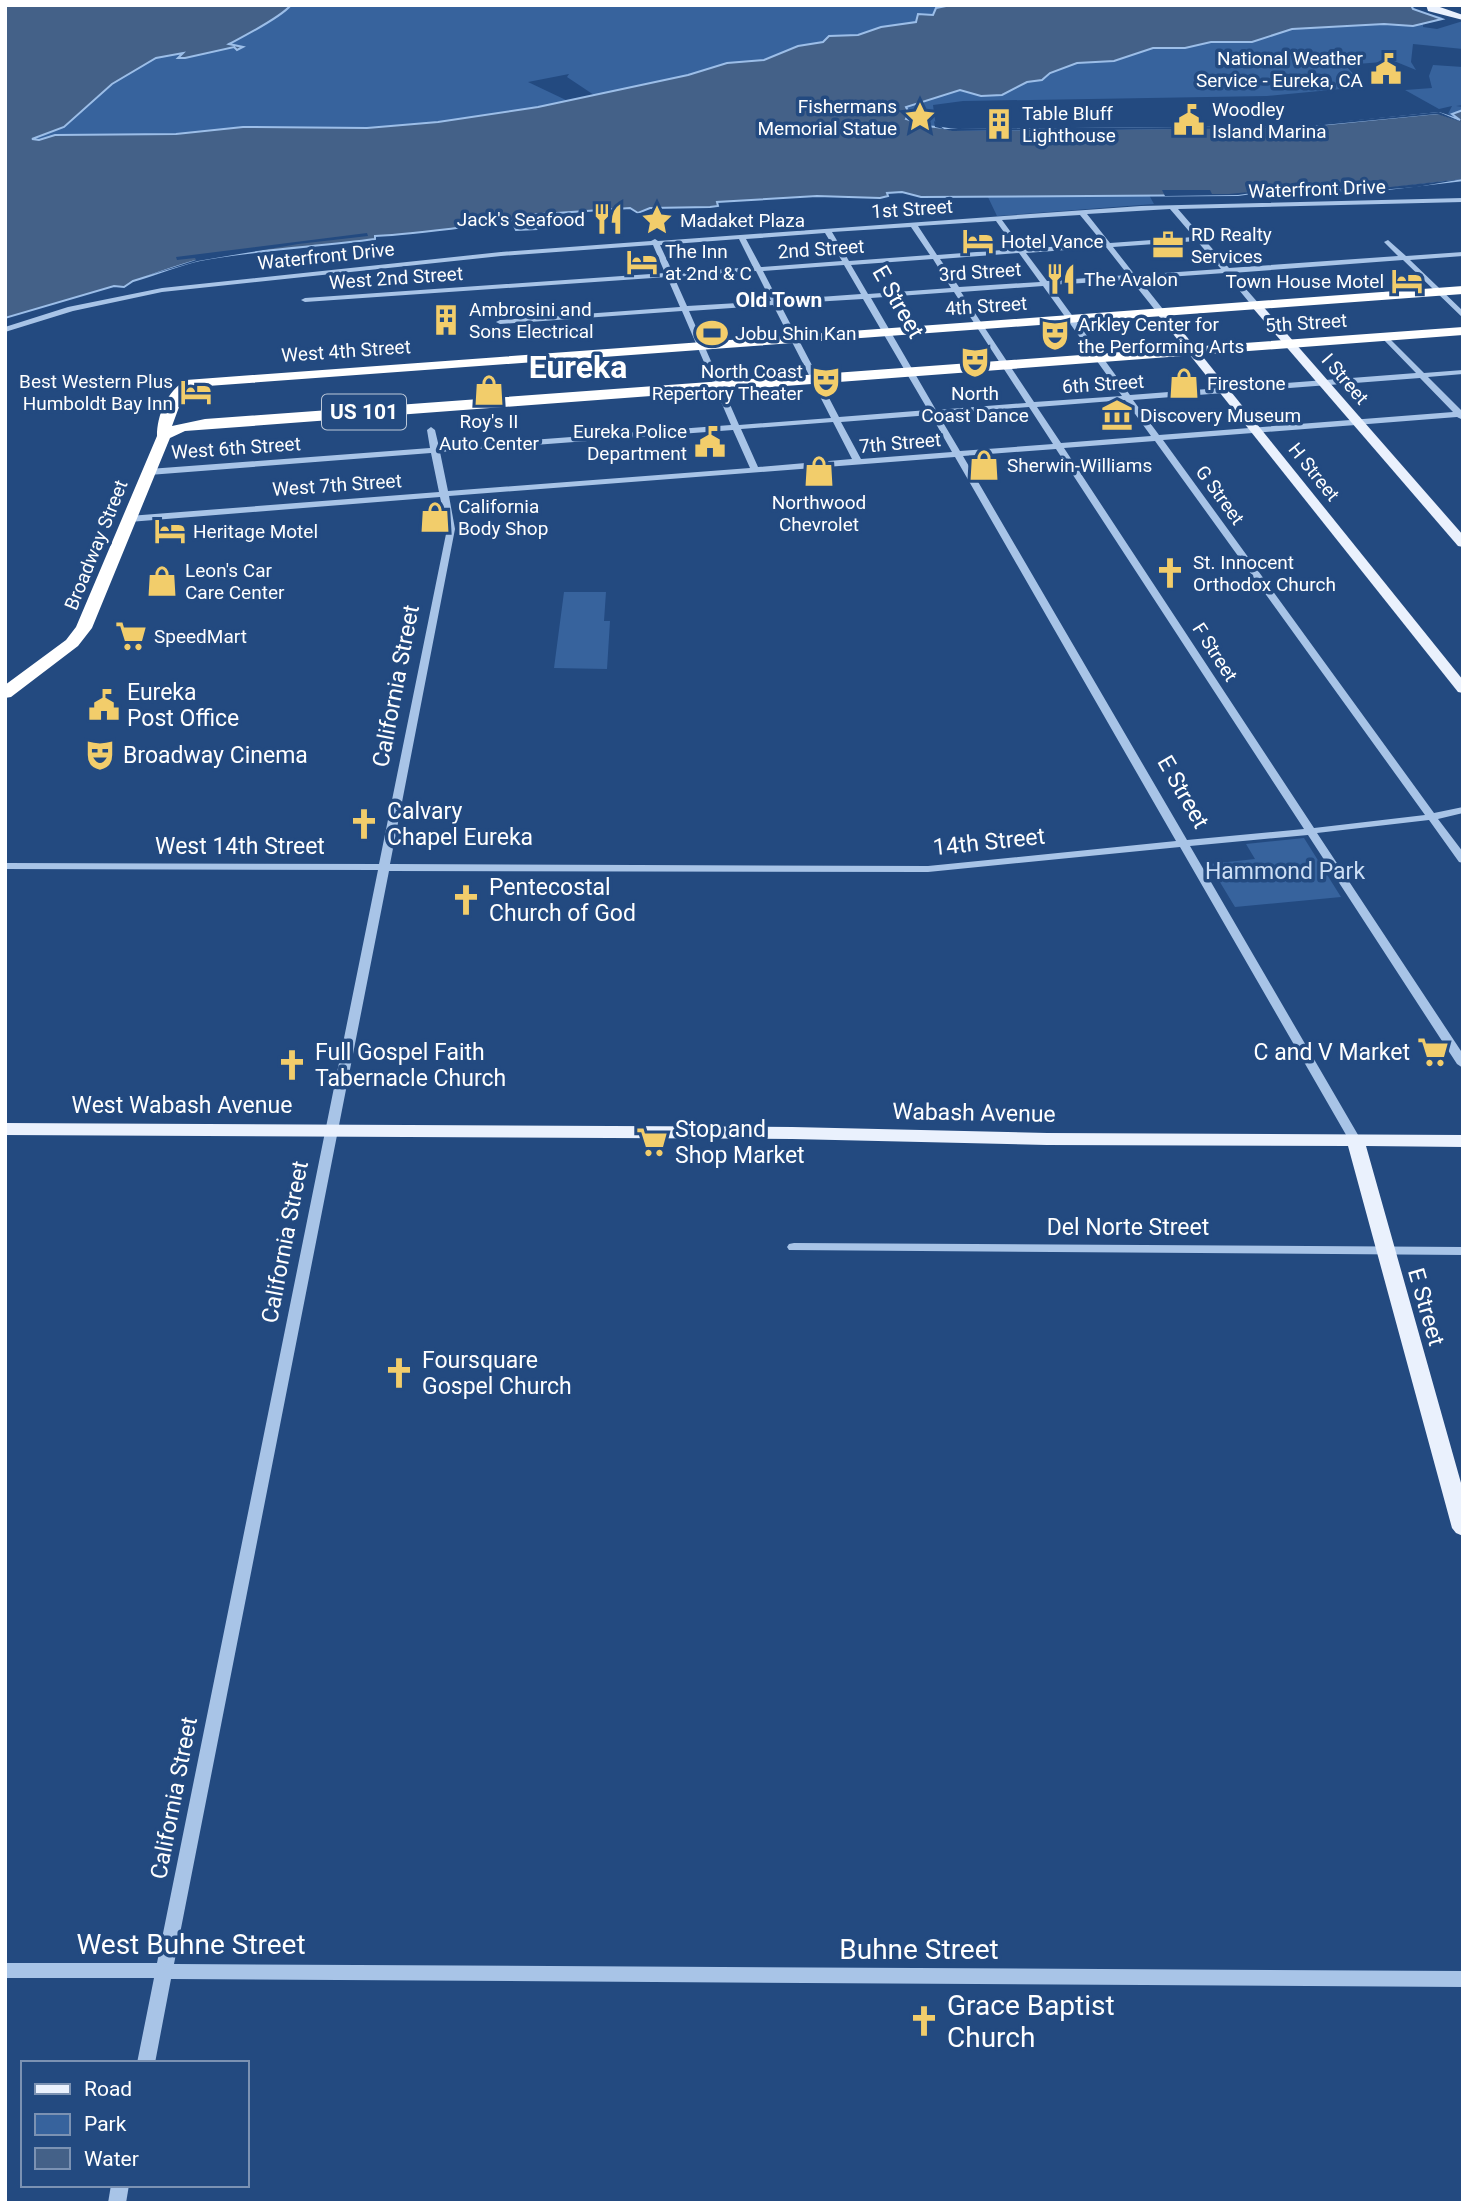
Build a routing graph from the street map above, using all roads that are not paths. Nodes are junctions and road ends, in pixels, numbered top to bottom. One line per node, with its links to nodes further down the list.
1 (1430, 5): 4 (main road)
2 (1455, 5): 3 (main road)
3 (1463, 8)
4 (1444, 13): 5 (main road); 6 (main road)
5 (1463, 18)
6 (1453, 21)
7 (1463, 200): 8 (street, Waterfront Drive)
8 (1172, 207): 9 (street, 1st Street); 14 (street, I Street)
9 (1083, 214): 10 (street, 1st Street); 17 (street, H Street)
10 (998, 219): 11 (street, 1st Street); 18 (street, G Street)
11 (914, 225): 12 (street, 1st Street); 20 (street, F Street)
12 (828, 231): 13 (street, 1st Street); 22 (street, E Street)
13 (741, 236): 15 (street, 1st Street); 23 (street)
14 (1197, 239): 17 (street, 2nd Street); 24 (street, I Street)
15 (655, 242): 25 (street); 42 (street, Waterfront Drive)
16 (1388, 242): 21 (street)
17 (1109, 245): 18 (street, 2nd Street); 26 (street, H Street)
18 (1020, 251): 20 (street, 2nd Street); 27 (street, G Street)
19 (1463, 254): 21 (street, 3rd Street)
20 (934, 257): 22 (street, 2nd Street); 29 (street, F Street)
21 (1404, 258): 24 (street, 3rd Street); 31 (street)
22 (847, 263): 23 (street, 2nd Street); 32 (street, E Street)
23 (758, 269): 25 (street, 2nd Street); 34 (street)
24 (1225, 271): 26 (street, 3rd Street); 35 (street, I Street)
25 (669, 275): 28 (street, 2nd Street); 36 (street)
26 (1134, 277): 27 (street, 3rd Street); 37 (street, H Street)
27 (1045, 284): 29 (street, 3rd Street); 39 (street, G Street)
28 (489, 287): 33 (street, West 2nd Street)
29 (956, 290): 32 (street, 3rd Street); 41 (street, F Street)
30 (1463, 290): 31 (highway, 4th Street / US 101)
31 (1438, 292): 35 (highway, 4th Street / US 101); 38 (street)
32 (866, 296): 34 (street, 3rd Street); 44 (street, E Street)
33 (305, 300)
34 (776, 303): 36 (street, 3rd Street); 46 (street)
35 (1256, 305): 37 (highway, 4th Street / US 101); 47 (main road, I Street)
36 (684, 309): 40 (street, 3rd Street); 48 (street)
37 (1162, 313): 39 (highway, 4th Street / US 101); 49 (main road, H Street)
38 (1463, 316)
39 (1070, 319): 41 (highway, 4th Street / US 101); 50 (street, G Street)
40 (500, 322)
41 (979, 326): 44 (highway, 4th Street / US 101); 52 (street, F Street)
42 (5, 330)
43 (1463, 331): 45 (highway, 5th Street / US 101)
44 (887, 332): 46 (highway, 4th Street / US 101); 53 (street, E Street)
45 (1384, 336): 47 (highway, 5th Street / US 101); 55 (street)
46 (794, 338): 48 (highway, 4th Street / US 101); 56 (street)
47 (1289, 344): 49 (highway, 5th Street / US 101); 58 (main road, I Street)
48 (700, 346): 51 (highway, 4th Street / US 101); 59 (street)
49 (1192, 351): 50 (highway, 5th Street / US 101); 60 (main road, H Street)
50 (1097, 358): 52 (highway, 5th Street / US 101); 61 (street, G Street)
51 (511, 359): 57 (highway, West 4th Street / US 101)
52 (1004, 365): 53 (highway, 5th Street / US 101); 62 (street, F Street)
53 (910, 372): 56 (highway, 5th Street / US 101); 64 (street, E Street)
54 (1463, 372): 55 (street, 6th Street)
55 (1420, 375): 58 (street, 6th Street); 65 (street)
56 (815, 379): 59 (highway, 5th Street / US 101); 66 (street)
57 (187, 380): 63 (highway, Broadway Street / US 101)
58 (1323, 383): 60 (street, 6th Street); 67 (main road, I Street)
59 (719, 386): 68 (highway, 5th Street / US 101); 69 (street)
60 (1224, 390): 61 (street, 6th Street); 71 (main road, H Street)
61 (1127, 398): 62 (street, 6th Street); 73 (street, G Street)
62 (1031, 405): 64 (street, 6th Street); 75 (street, F Street)
63 (171, 410): 68 (highway); 72 (highway, Broadway Street / US 101)
64 (934, 412): 66 (street, 6th Street); 77 (street, E Street)
65 (1461, 416): 67 (street, 7th Street)
66 (836, 420): 69 (street, 6th Street); 78 (street)
67 (1358, 422): 71 (street, 7th Street); 84 (main road, I Street)
68 (197, 424): 72 (highway, US 101)
69 (736, 428): 74 (street, 6th Street); 79 (street)
70 (431, 430): 76 (street, California Street)
71 (1256, 430): 73 (street, 7th Street); 85 (main road, H Street)
72 (164, 436): 80 (highway, Broadway Street / US 101)
73 (1157, 438): 75 (street, 7th Street); 88 (street, G Street)
74 (535, 443): 76 (street, West 6th Street)
75 (1058, 446): 77 (street, 7th Street); 89 (street, F Street)
76 (436, 451): 80 (street, West 6th Street); 82 (street, California Street)
77 (958, 454): 78 (street, 7th Street); 90 (street, E Street)
78 (858, 462): 79 (street, 7th Street)
79 (755, 470): 81 (street, 7th Street)
80 (149, 472): 83 (highway, Broadway Street / US 101)
81 (548, 487): 82 (street, West 7th Street)
82 (445, 495): 83 (street, West 7th Street); 93 (street, California Street)
83 (129, 519): 86 (highway, Broadway Street / US 101)
84 (1463, 542)
85 (1463, 689)
86 (5, 693)
87 (1463, 810): 88 (street, 14th Street)
88 (1431, 817): 89 (street, 14th Street); 91 (street, G Street)
89 (1311, 831): 90 (street, 14th Street); 95 (street, F Street)
90 (1185, 844): 94 (street, 14th Street); 99 (street, E Street)
91 (1463, 860)
92 (5, 866): 93 (street, West 14th Street)
93 (385, 868): 94 (street, West 14th Street); 97 (street, California Street)
94 (517, 869)
95 (1463, 1064)
96 (5, 1129): 97 (main road, West Wabash Avenue)
97 (332, 1130): 98 (main road, West Wabash Avenue); 106 (street, California Street)
98 (484, 1131): 99 (main road, Wabash Avenue)
99 (1355, 1140): 100 (main road, Wabash Avenue); 102 (main road, E Street)
100 (1463, 1141)
101 (794, 1247): 102 (street, Del Norte Street)
102 (1385, 1250): 103 (street, Del Norte Street); 104 (main road, E Street)
103 (1463, 1251)
104 (1463, 1528)
105 (5, 1969): 106 (street, West Buhne Street)
106 (165, 1970): 107 (street, West Buhne Street); 109 (street, California Street)
107 (376, 1971): 108 (street, Buhne Street)
108 (1463, 1979)
109 (146, 2061)

